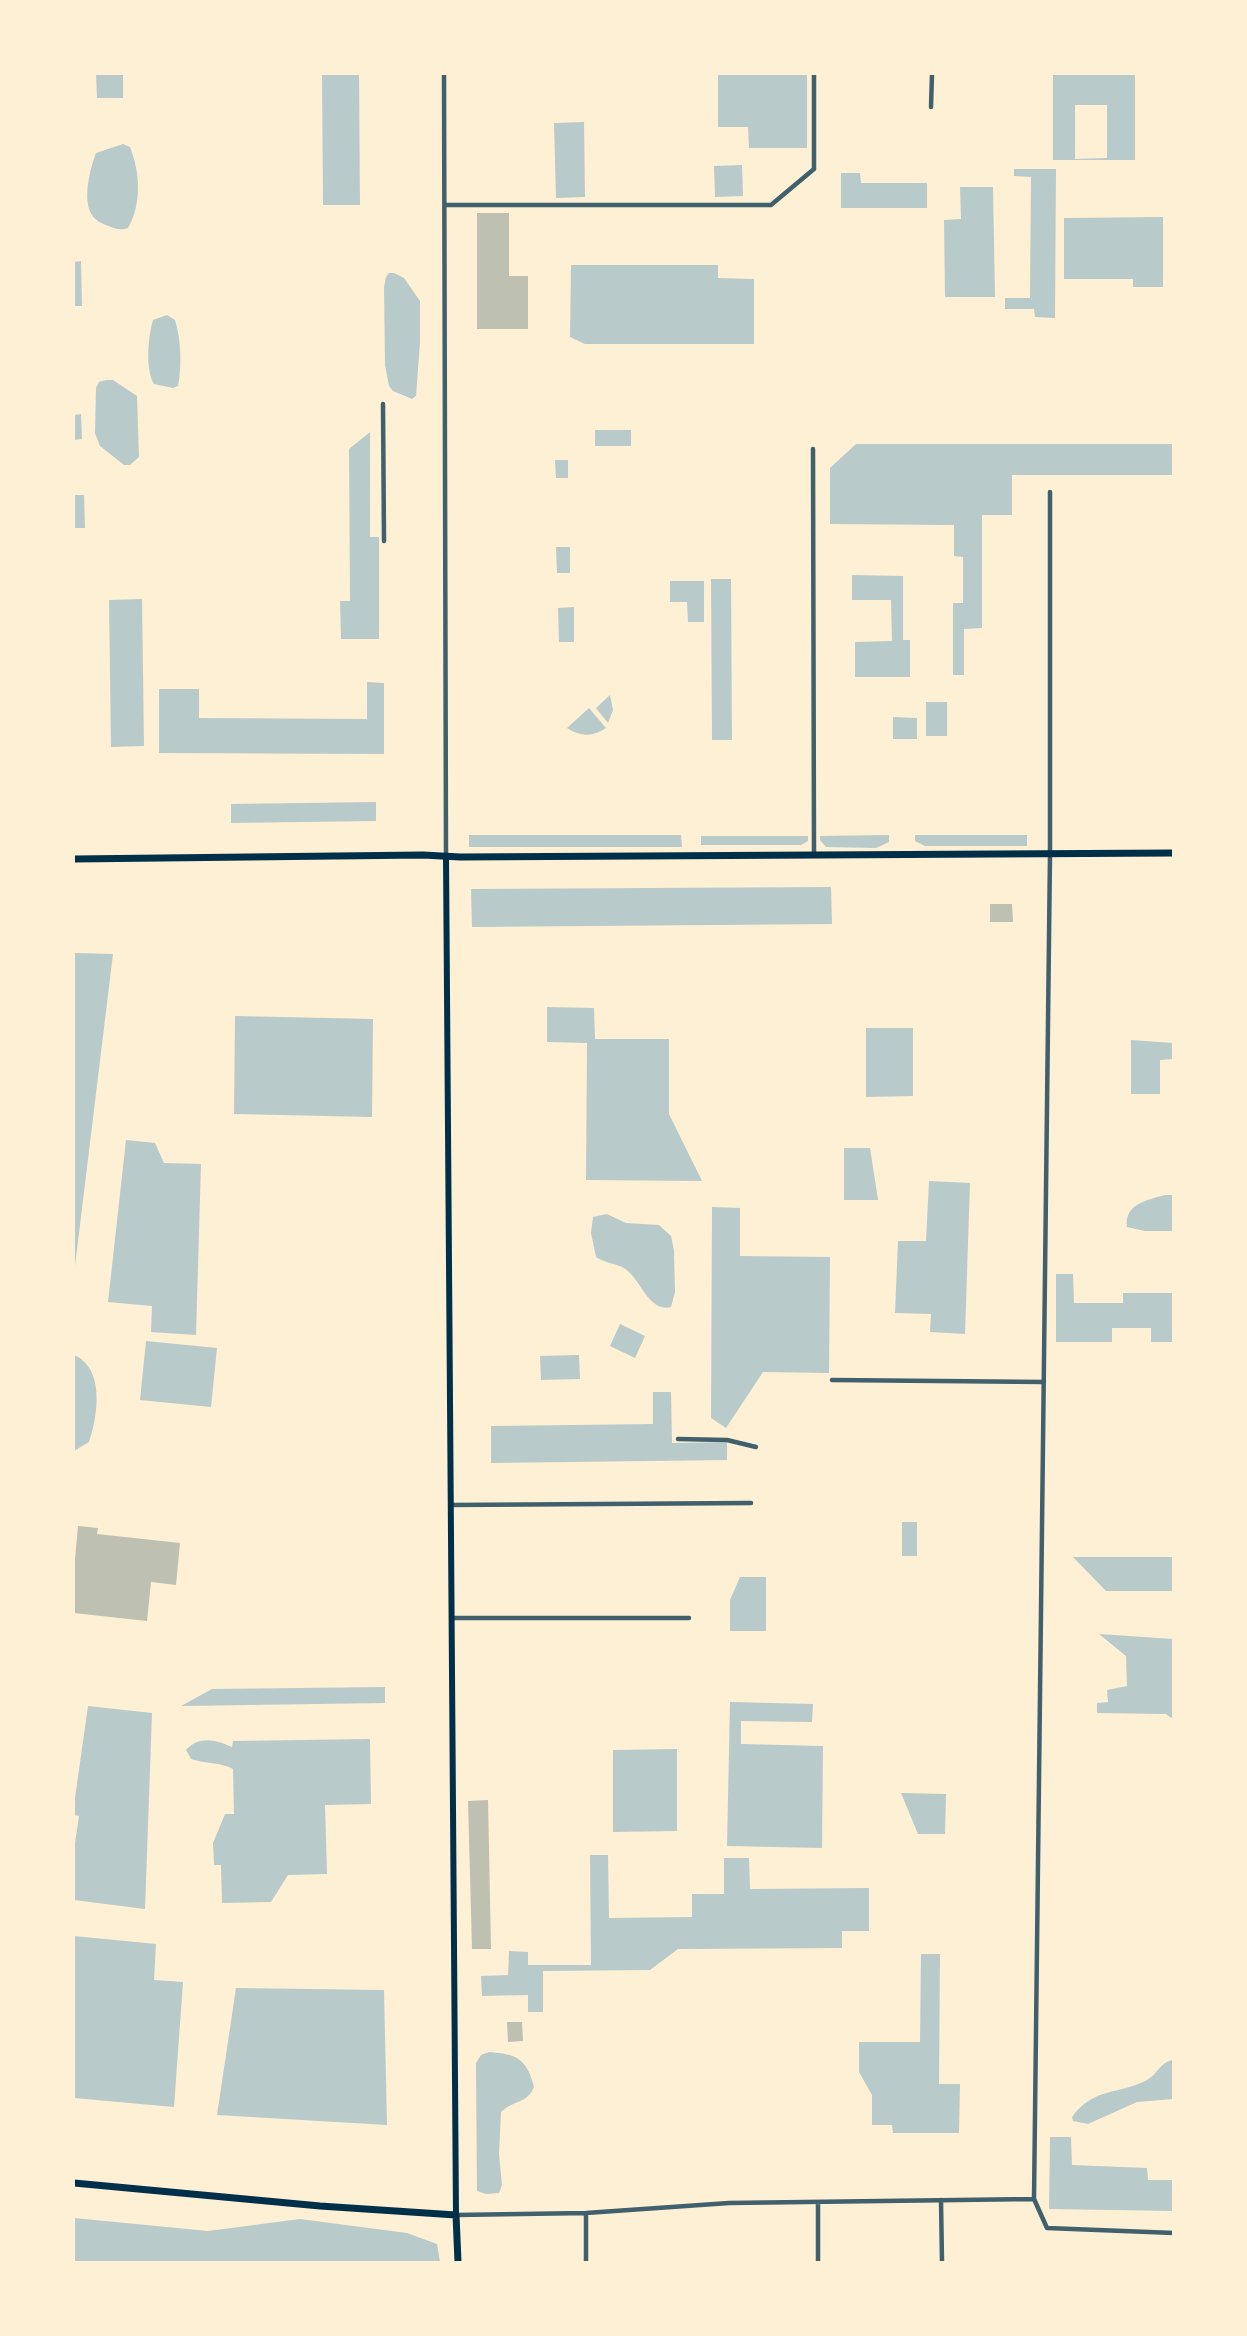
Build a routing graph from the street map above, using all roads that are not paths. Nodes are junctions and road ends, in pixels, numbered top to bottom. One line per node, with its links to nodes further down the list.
1 (444, 74): 5 (street)
2 (814, 74): 5 (street)
3 (932, 74): 4 (street)
4 (932, 107)
5 (444, 205): 13 (street)
6 (383, 404): 9 (street)
7 (813, 449): 12 (street)
8 (1050, 492): 10 (street)
9 (384, 541)
10 (1051, 853): 11 (main road); 12 (main road); 16 (street)
11 (1174, 853)
12 (814, 855): 13 (main road)
13 (446, 857): 14 (main road); 20 (main road)
14 (74, 859)
15 (832, 1380): 16 (street)
16 (1044, 1382): 24 (street)
17 (678, 1439): 18 (street)
18 (756, 1447)
19 (751, 1503): 20 (street)
20 (450, 1505): 21 (main road)
21 (451, 1618): 22 (street); 28 (main road)
22 (689, 1618)
23 (74, 2183): 28 (main road)
24 (1034, 2199): 25 (street); 29 (street)
25 (941, 2200): 26 (street); 33 (street)
26 (818, 2202): 27 (street); 32 (street)
27 (586, 2213): 28 (street); 31 (street)
28 (456, 2215): 30 (main road)
29 (1174, 2233)
30 (458, 2263)
31 (586, 2263)
32 (818, 2263)
33 (942, 2263)

